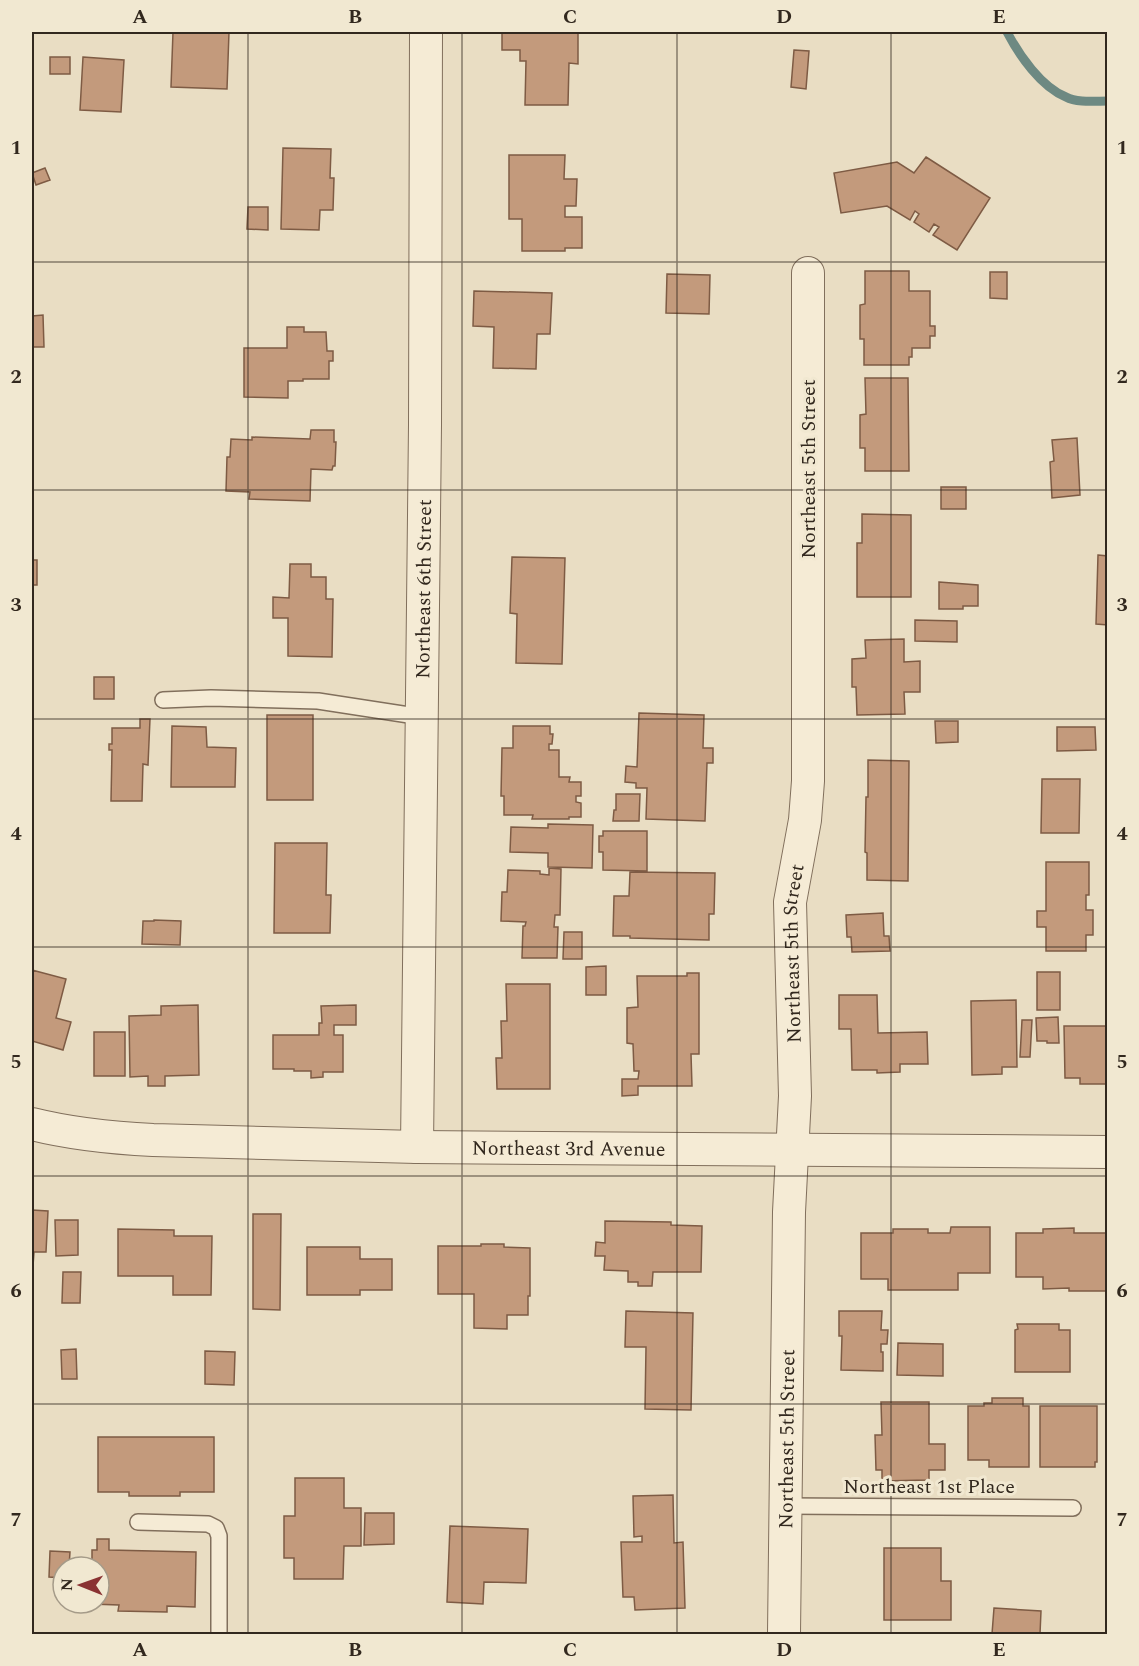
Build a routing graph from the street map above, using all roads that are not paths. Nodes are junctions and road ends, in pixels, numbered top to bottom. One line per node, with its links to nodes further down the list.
1 (426, 32): 4 (street, Northeast 6th Street)
2 (808, 273): 7 (street, Northeast 5th Street)
3 (163, 700): 4 (lane)
4 (422, 717): 6 (street, Northeast 6th Street)
5 (32, 1124): 6 (street, Northeast 3rd Avenue)
6 (417, 1147): 7 (street, Northeast 3rd Avenue)
7 (793, 1151): 8 (street, Northeast 3rd Avenue); 9 (street, Northeast 5th Street)
8 (1107, 1152)
9 (785, 1506): 10 (lane, Northeast 1st Place); 13 (street, Northeast 5th Street)
10 (1073, 1508)
11 (138, 1522): 12 (lane)
12 (219, 1635)
13 (784, 1635)

